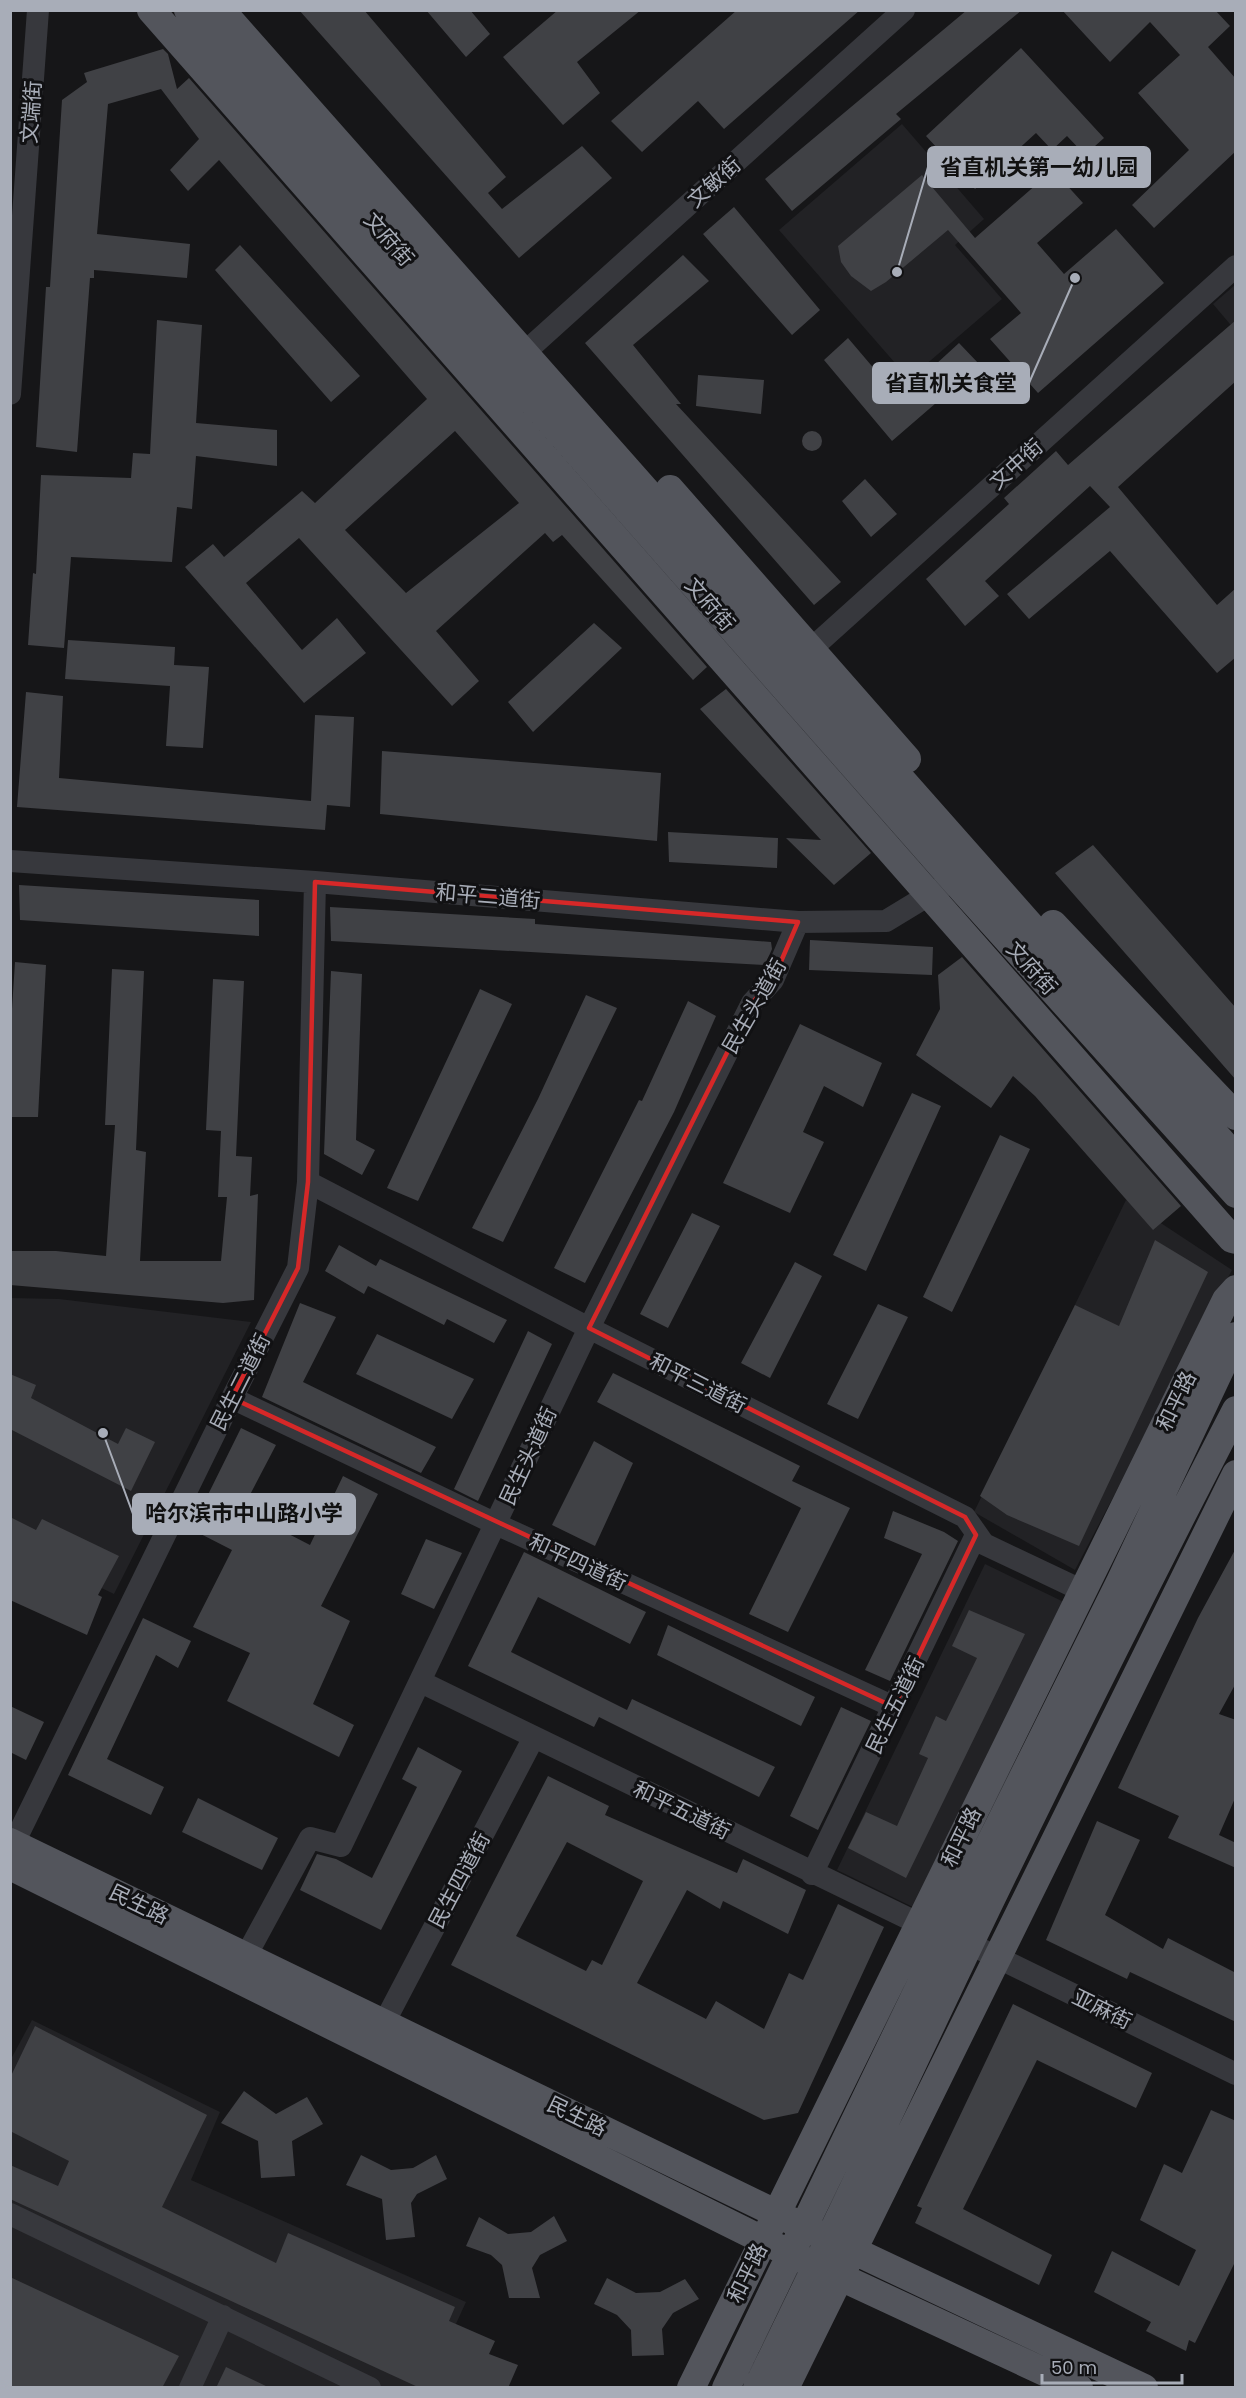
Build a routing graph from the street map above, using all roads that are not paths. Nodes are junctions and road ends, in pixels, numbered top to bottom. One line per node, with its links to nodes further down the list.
1 (38, 10): 9 (street, 文端街)
2 (151, 10): 14 (main road)
3 (188, 10): 12 (main road, 文府街)
4 (222, 10): 8 (main road, 文府街)
5 (246, 10): 8 (main road, 文府街)
6 (904, 10): 8 (street, 文敏街)
7 (1236, 266): 10 (street, 文中街)
8 (532, 347): 10 (main road, 文府街)
9 (10, 394)
10 (804, 656): 16 (main road, 文府街); 17 (main road, 文府街)
11 (10, 861): 13 (street, 和平二道街)
12 (953, 879): 14 (street, 和平二道街); 19 (main road, 文府街)
13 (315, 882): 15 (street, 和平二道街); 18 (street, 民生二道街)
14 (929, 895): 15 (street, 和平二道街); 20 (main road)
15 (798, 922): 22 (street, 民生头道街)
16 (1236, 1116)
17 (1236, 1158)
18 (308, 1182): 22 (street, 和平三道街); 25 (street, 民生二道街)
19 (1236, 1194)
20 (1236, 1240)
21 (1236, 1289): 24 (main road, 和平路)
22 (589, 1328): 29 (street, 民生头道街); 30 (street, 和平三道街)
23 (1236, 1336): 27 (main road, 和平路)
24 (1185, 1382): 27 (main road); 31 (main road, 和平路)
25 (232, 1398): 29 (street, 和平四道街); 35 (street, 民生二道街)
26 (1235, 1411): 28 (main road); 37 (main road, 和平路)
27 (1179, 1457): 37 (main road, 和平路)
28 (1233, 1484): 39 (main road, 和平路)
29 (496, 1524): 32 (street, 民生头道街); 33 (street, 和平四道街)
30 (976, 1535): 31 (street, 和平三道街); 33 (street, 民生五道街)
31 (1081, 1590): 37 (main road, 和平路)
32 (421, 1682): 34 (street, 和平五道街); 38 (street, 民生头道街)
33 (894, 1707): 36 (street, 民生五道街)
34 (534, 1737): 36 (street, 和平五道街); 40 (street, 民生四道街)
35 (12, 1851): 38 (main road, 民生路); 45 (main road, 民生路)
36 (812, 1874): 37 (street, 和平五道街)
37 (944, 1935): 39 (street, 亚麻街); 42 (main road, 和平路); 44 (main road, 和平路); 46 (main road, 和平路)
38 (246, 1956): 40 (main road, 民生路)
39 (997, 1958): 41 (street, 亚麻街); 46 (main road, 和平路)
40 (384, 2023): 42 (main road, 民生路)
41 (1236, 2074)
42 (777, 2213): 44 (main road, 民生路); 45 (main road, 和平路)
43 (10, 2214): 49 (street)
44 (805, 2227): 46 (main road, 民生路); 47 (main road, 和平路)
45 (764, 2240): 47 (main road, 民生路); 52 (main road, 和平路)
46 (842, 2244): 48 (main road, 和平路); 57 (main road, 民生路)
47 (791, 2254): 48 (main road, 民生路); 53 (main road, 和平路)
48 (829, 2271): 54 (main road, 和平路); 55 (main road, 和平路); 56 (main road, 民生路)
49 (223, 2316): 50 (street); 51 (street)
50 (190, 2388)
51 (370, 2388)
52 (691, 2388)
53 (726, 2388)
54 (757, 2388)
55 (785, 2388)
56 (1079, 2388)
57 (1144, 2388)

